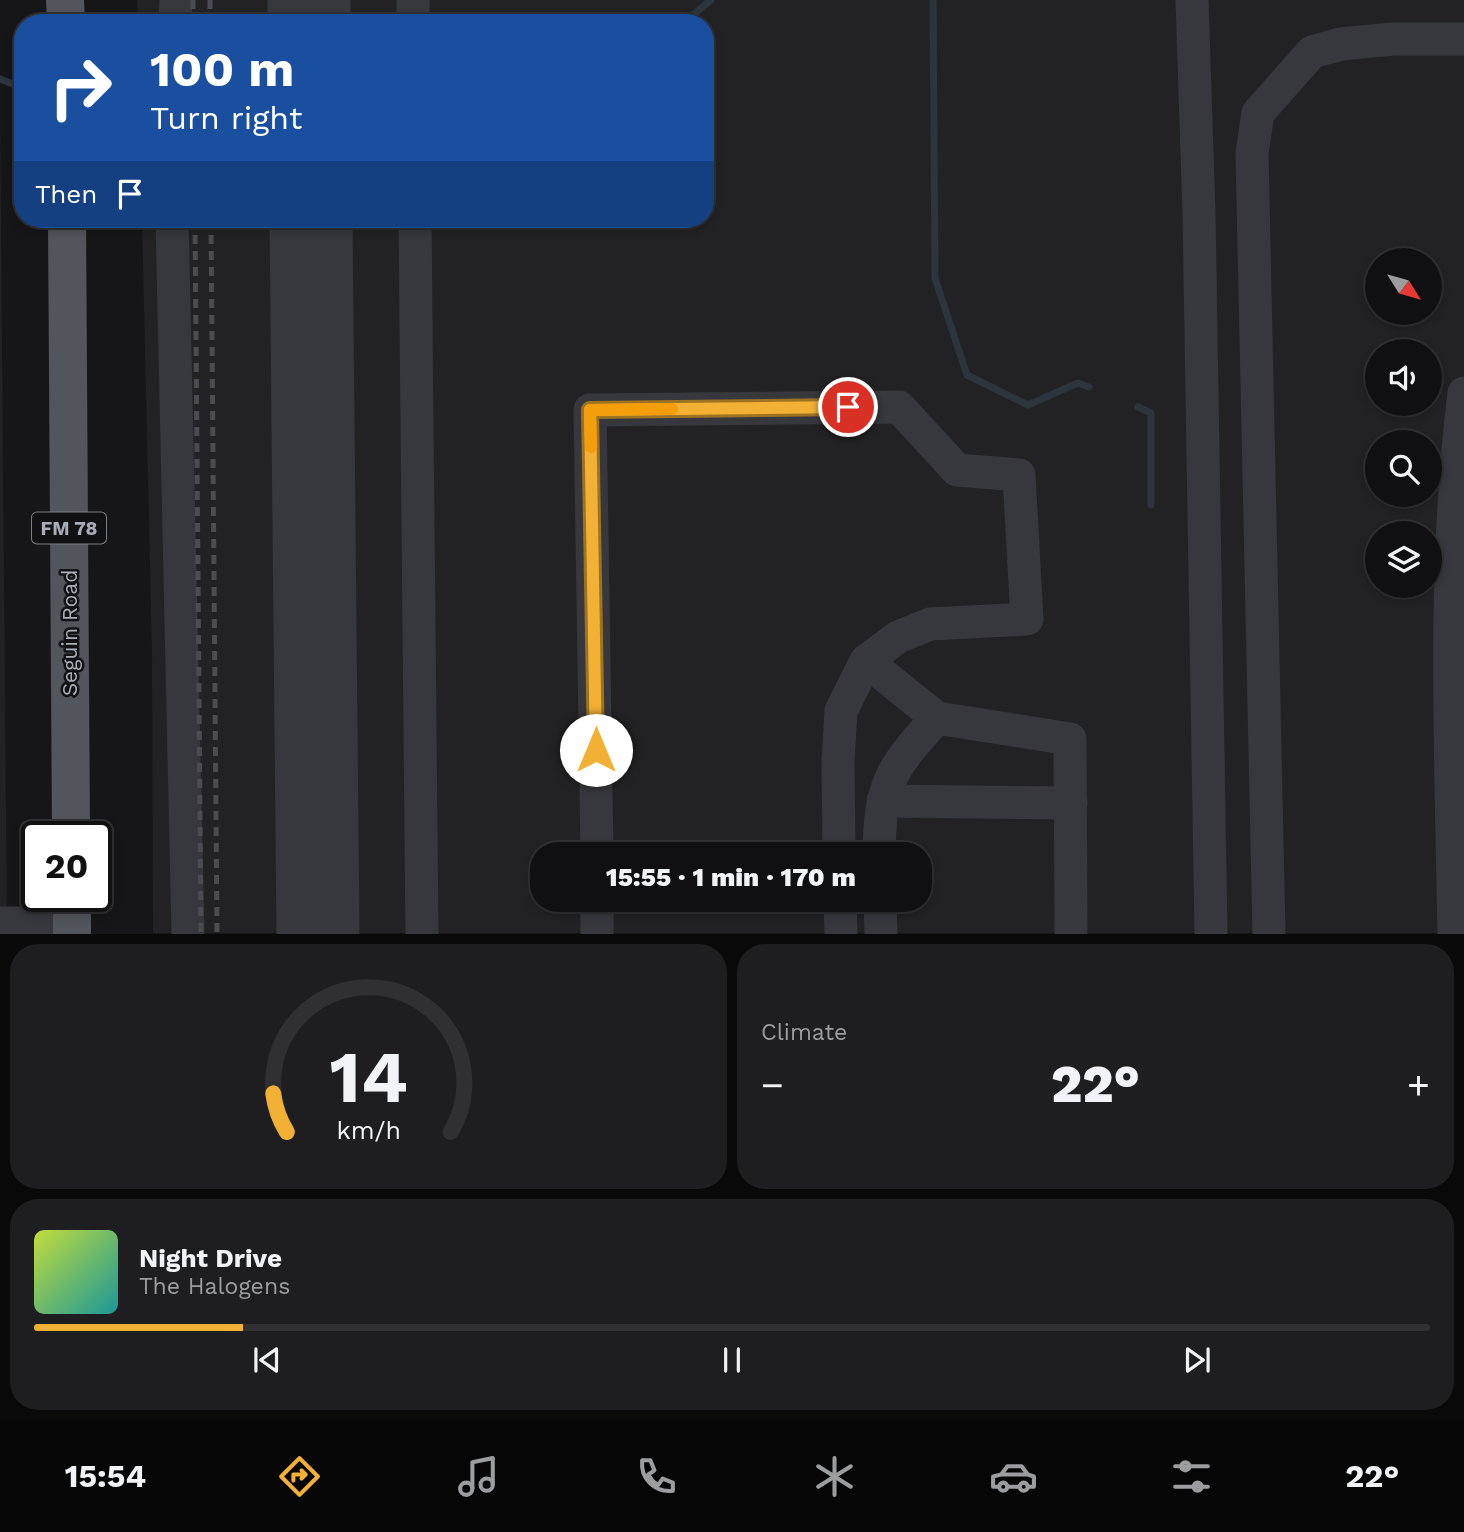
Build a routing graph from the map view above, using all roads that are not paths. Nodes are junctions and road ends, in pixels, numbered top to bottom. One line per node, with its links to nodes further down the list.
1 (1192, 0): 32 (lane)
2 (1464, 39): 33 (lane)
3 (67, 228): 14 (main road, Seguin Road / FM 78)
4 (172, 228): 23 (lane)
5 (286, 228): 24 (lane)
6 (312, 228): 25 (lane)
7 (336, 228): 26 (lane)
8 (415, 228): 27 (lane)
9 (1464, 393): 34 (lane)
10 (866, 662): 11 (lane); 15 (lane); 16 (lane)
11 (937, 718): 12 (lane); 13 (lane)
12 (883, 801): 13 (lane); 17 (lane)
13 (1071, 803): 31 (lane)
14 (71, 821)
15 (597, 842)
16 (839, 842)
17 (880, 842)
18 (597, 912): 28 (lane)
19 (840, 912): 29 (lane)
20 (880, 912): 30 (lane)
21 (72, 917): 22 (lane)
22 (0, 923)
23 (188, 933)
24 (293, 933)
25 (319, 933)
26 (343, 933)
27 (422, 933)
28 (597, 933)
29 (841, 933)
30 (881, 933)
31 (1071, 933)
32 (1211, 933)
33 (1269, 933)
34 (1454, 933)

